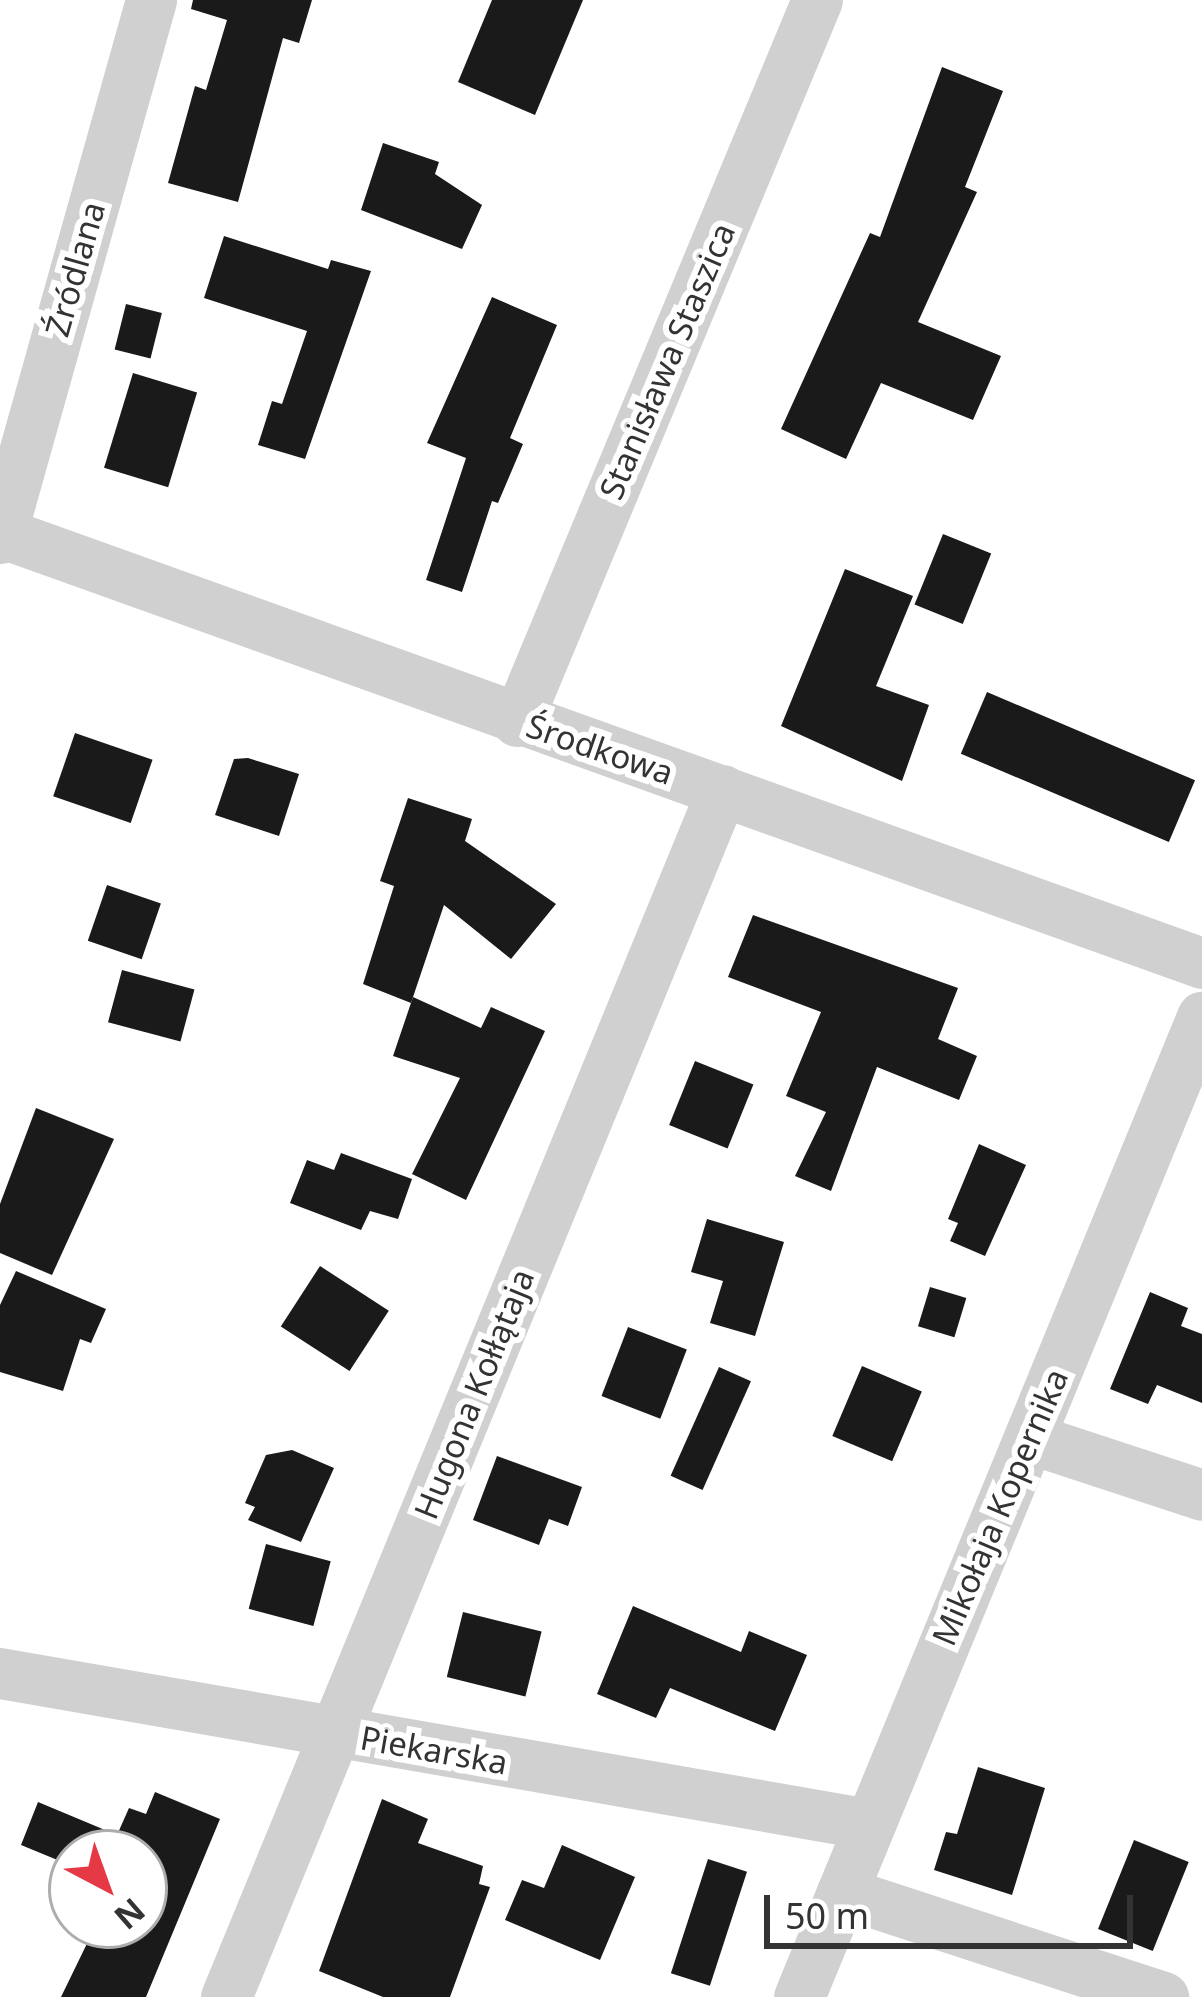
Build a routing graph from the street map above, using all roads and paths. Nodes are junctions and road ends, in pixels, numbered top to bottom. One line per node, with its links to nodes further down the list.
1 (151, 0): 3 (street, Źródlana)
2 (817, 0): 4 (street, Stanisława Staszica)
3 (0, 534): 4 (street, Środkowa)
4 (517, 721): 5 (street, Środkowa)
5 (722, 790): 6 (street, Środkowa); 11 (street, Hugona Kołłątaja)
6 (1202, 963)
7 (1202, 1017): 8 (street, Mikołaja Kopernika)
8 (1029, 1438): 9 (street); 12 (street, Mikołaja Kopernika)
9 (1202, 1495)
10 (0, 1673): 11 (street, Piekarska)
11 (335, 1733): 12 (street, Piekarska); 14 (street, Hugona Kołłątaja)
12 (869, 1824): 13 (street, Mikołaja Kopernika)
13 (842, 1892): 15 (street, Mikołaja Kopernika); 16 (street)
14 (226, 1997)
15 (799, 1997)
16 (1163, 1997)

